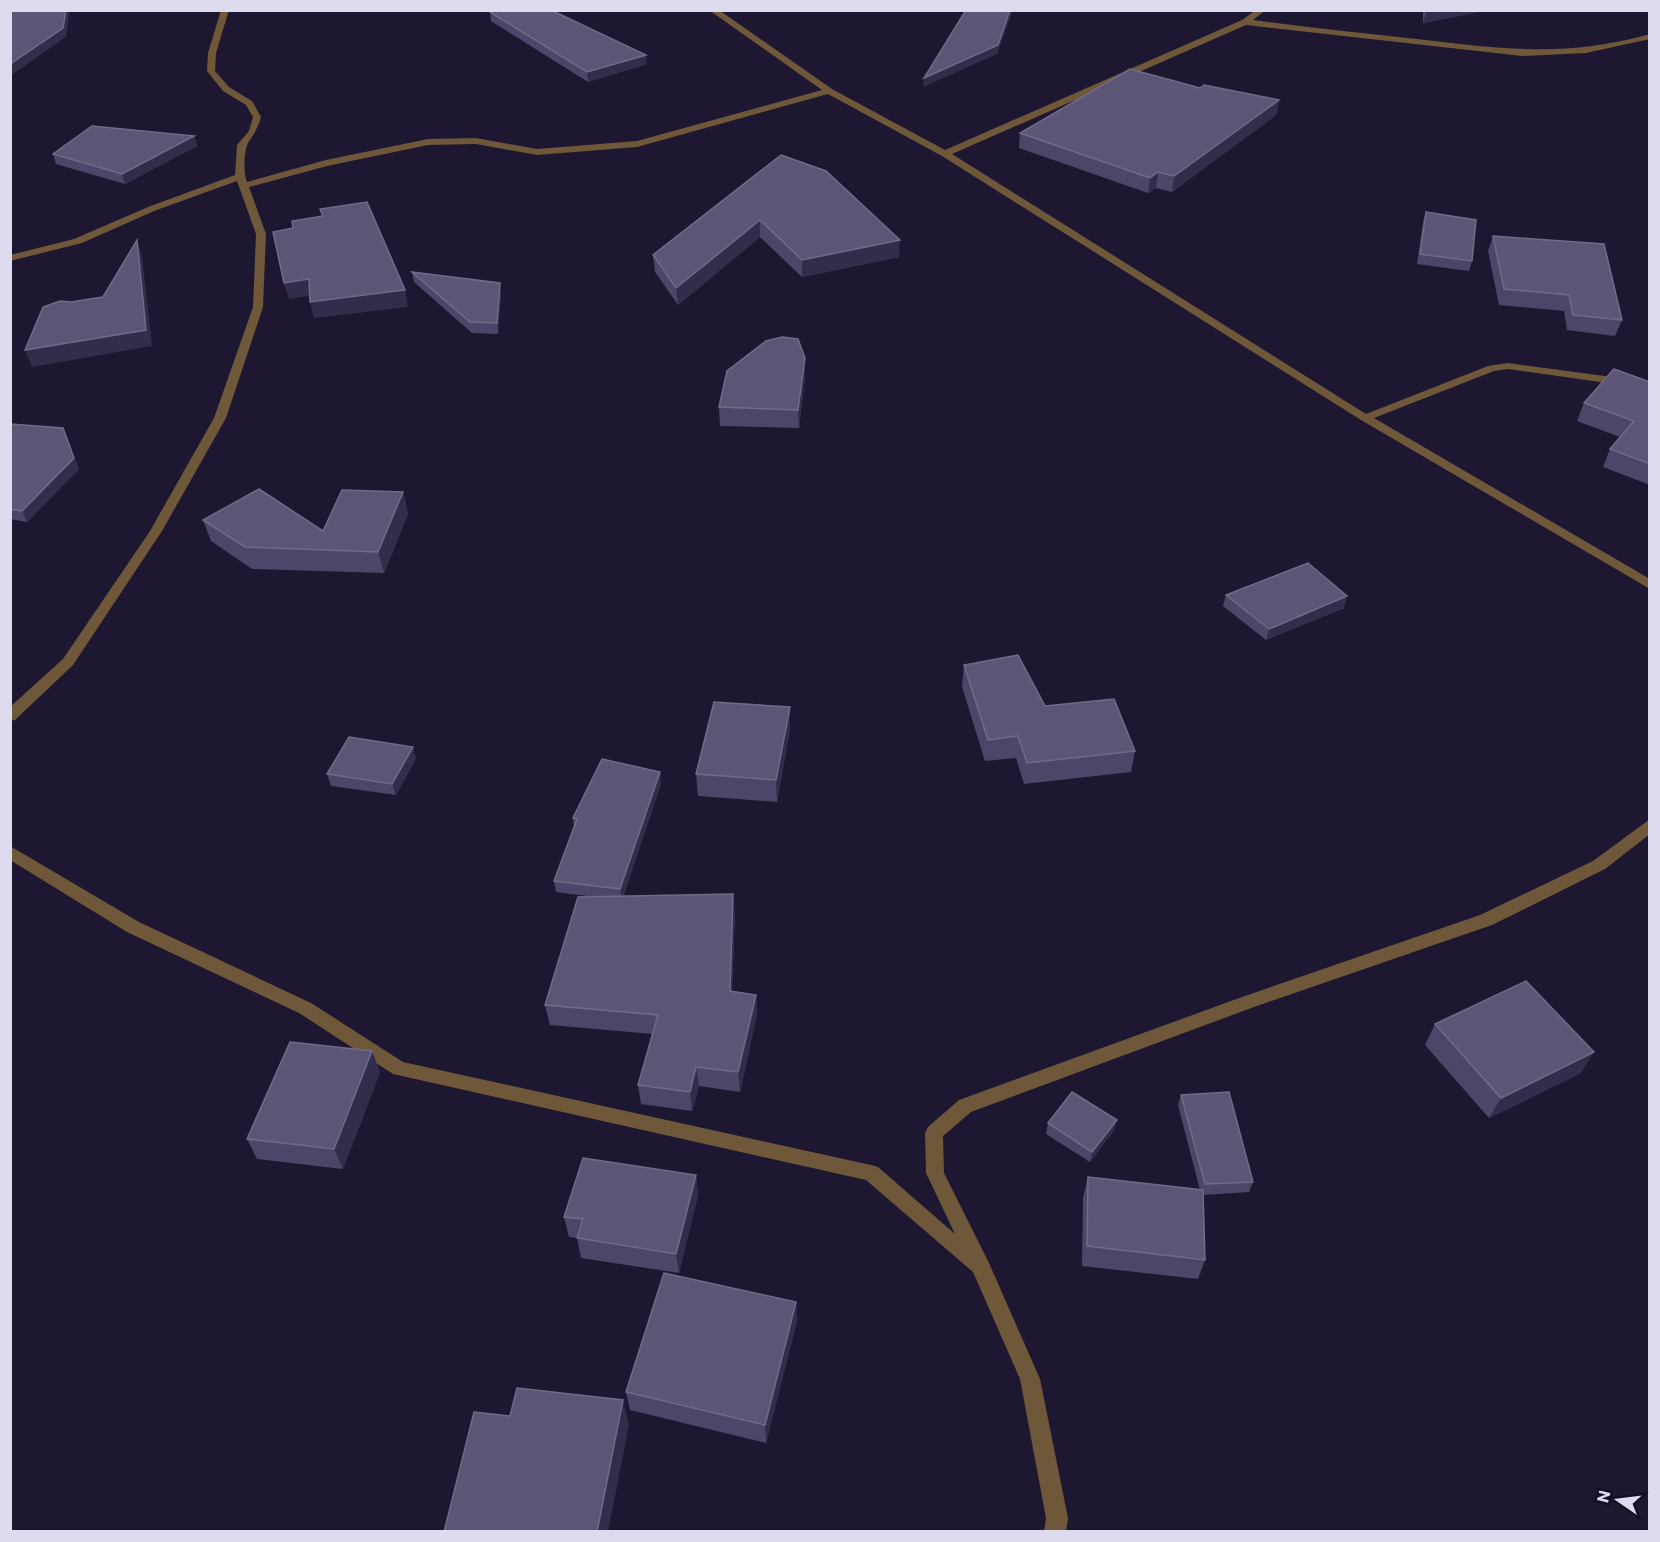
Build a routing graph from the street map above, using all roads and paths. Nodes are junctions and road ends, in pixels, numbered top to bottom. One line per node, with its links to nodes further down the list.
1 (225, 10): 8 (street)
2 (713, 10): 6 (street)
3 (1262, 10): 4 (street)
4 (1245, 22): 5 (street); 7 (street)
5 (1650, 36)
6 (829, 91): 7 (street); 8 (street)
7 (945, 154): 11 (street)
8 (242, 181): 9 (street); 13 (street)
9 (10, 258)
10 (1650, 386): 11 (street)
11 (1365, 418): 12 (street)
12 (1650, 585)
13 (10, 716)
14 (1650, 825): 16 (street)
15 (10, 852): 16 (street)
16 (982, 1270): 17 (street)
17 (1055, 1532)

